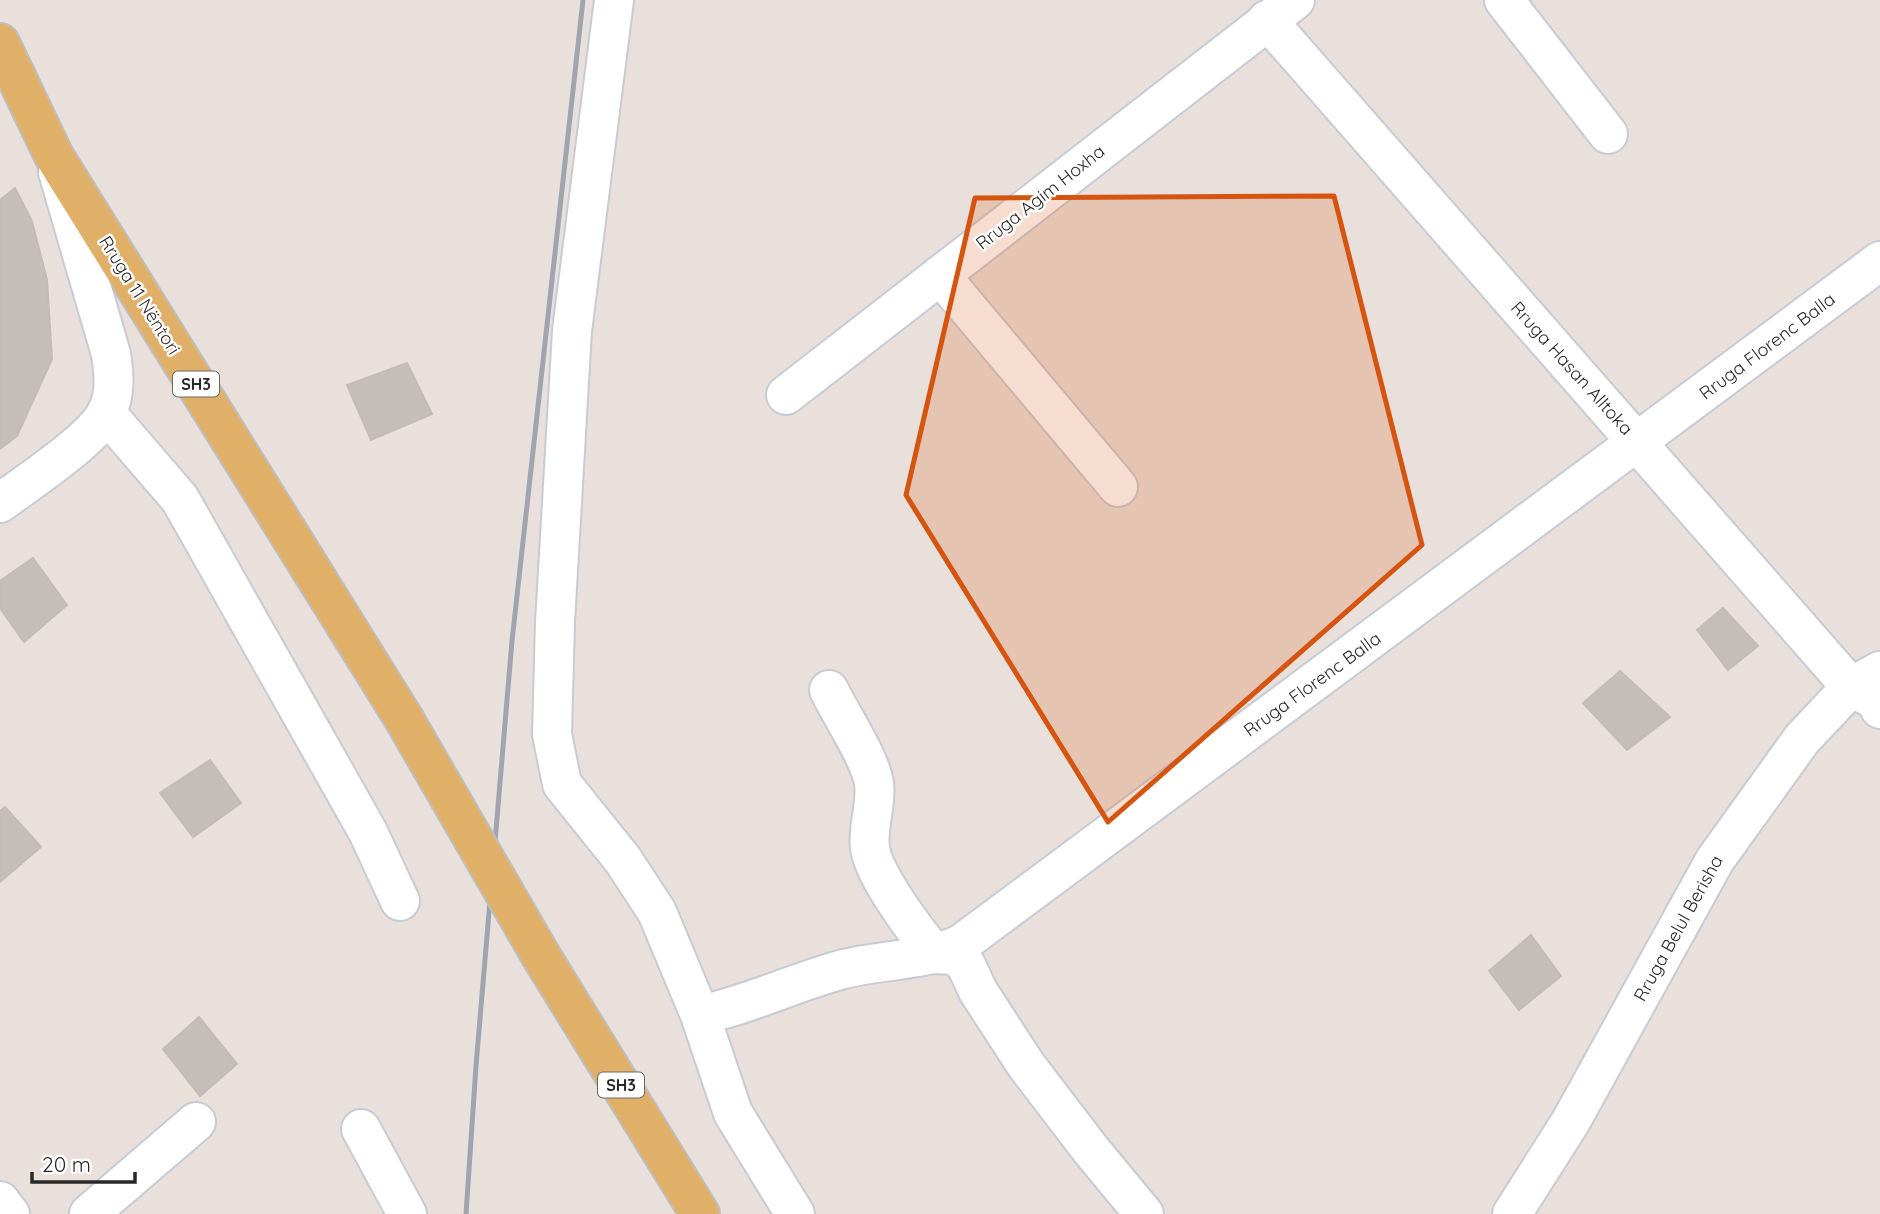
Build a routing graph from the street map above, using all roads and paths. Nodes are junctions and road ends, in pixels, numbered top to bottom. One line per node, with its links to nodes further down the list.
1 (614, 0): 18 (street)
2 (1504, 0): 5 (street)
3 (1281, 10): 8 (street, Rruga Agim Hoxha); 11 (street, Rruga Hasan Alltoka)
4 (0, 43): 6 (main road, Rruga 11 Nëntori / SH3)
5 (1608, 134)
6 (54, 156): 10 (street); 25 (main road, Rruga 11 Nëntori / SH3, bridge)
7 (1880, 261): 11 (street, Rruga Florenc Balla)
8 (940, 275): 9 (street, Rruga Agim Hoxha); 12 (street)
9 (786, 395)
10 (106, 413): 13 (street); 16 (street)
11 (1638, 442): 14 (street, Rruga Hasan Alltoka); 17 (street, Rruga Florenc Balla)
12 (1118, 487)
13 (0, 503)
14 (1870, 689): 28 (street, Rruga Belul Berisha)
15 (829, 691): 17 (street)
16 (400, 901)
17 (935, 954): 18 (street, Rruga Florenc Balla); 27 (street)
18 (701, 1015): 26 (street)
19 (196, 1122): 23 (street)
20 (360, 1129): 24 (street)
21 (0, 1201): 22 (street)
22 (10, 1214)
23 (89, 1214)
24 (407, 1214)
25 (700, 1214)
26 (795, 1214)
27 (1143, 1214)
28 (1512, 1214)

